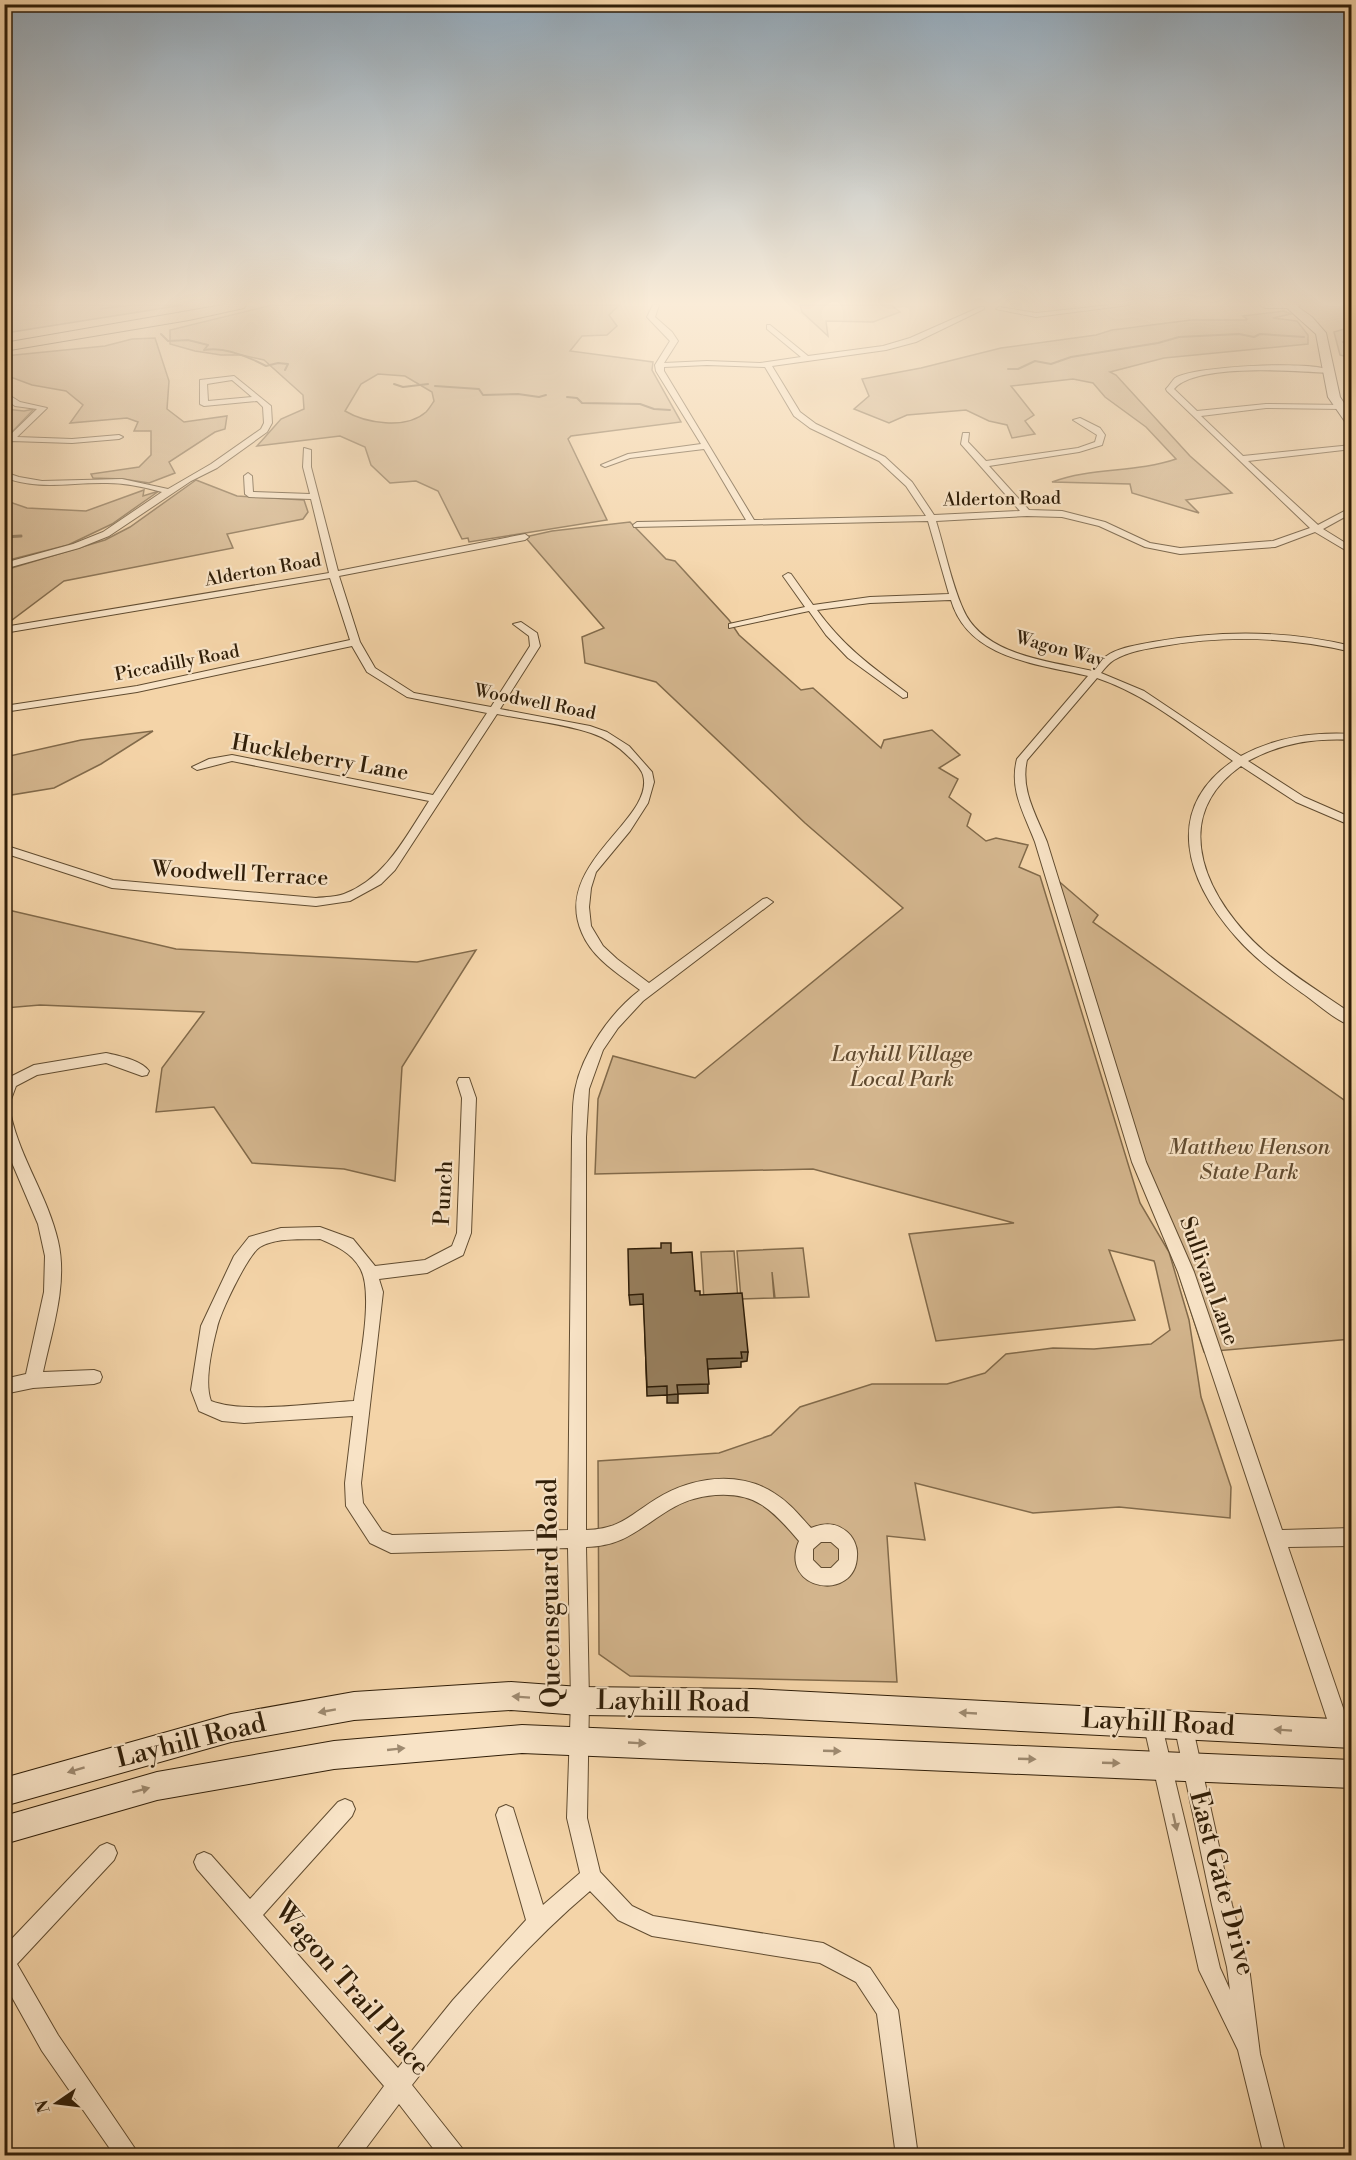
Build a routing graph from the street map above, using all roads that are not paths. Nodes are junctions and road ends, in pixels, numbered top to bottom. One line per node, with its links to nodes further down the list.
1 (29, 406): 12 (street)
2 (267, 406): 21 (street)
3 (681, 406): 13 (street)
4 (791, 406): 25 (street, Wagon Way)
5 (1186, 406): 7 (street)
6 (1341, 407): 7 (street); 9 (main road)
7 (1194, 414): 16 (street)
8 (1077, 420): 17 (street)
9 (1352, 424)
10 (966, 435): 17 (street)
11 (119, 437): 12 (street)
12 (6, 440)
13 (707, 446): 18 (street); 26 (street)
14 (1352, 447): 16 (street)
15 (307, 450): 22 (street, Woodwell Road)
16 (1241, 459): 28 (street)
17 (984, 464): 24 (street)
18 (605, 465)
19 (4, 474): 21 (street)
20 (248, 476): 22 (street)
21 (170, 492): 31 (street)
22 (314, 497): 32 (street, Woodwell Road)
23 (1352, 509): 28 (street, Alderton Road)
24 (1027, 513): 25 (street, Alderton Road); 28 (street, Alderton Road)
25 (931, 517): 26 (street, Alderton Road); 34 (street, Wagon Way)
26 (751, 522): 27 (street, Alderton Road)
27 (637, 525)
28 (1317, 529): 30 (street)
29 (525, 537): 32 (street, Alderton Road)
30 (1352, 551)
31 (4, 566)
32 (334, 575): 38 (street, Alderton Road); 39 (street, Woodwell Road)
33 (788, 576): 35 (street)
34 (953, 597): 35 (street); 41 (street, Wagon Way)
35 (810, 607): 37 (street); 42 (street)
36 (518, 624): 44 (street, Woodwell Terrace)
37 (732, 626)
38 (4, 630)
39 (355, 642): 43 (street, Piccadilly Road); 44 (street, Woodwell Road)
40 (1352, 649): 41 (street, Sullivan Lane)
41 (1096, 675): 46 (street, Wagon Way); 65 (street, Sullivan Lane)
42 (903, 695)
43 (4, 709)
44 (494, 710): 48 (street, Woodwell Terrace); 52 (street, Woodwell Road)
45 (1352, 737): 46 (street)
46 (1241, 760): 49 (street, Wagon Way); 53 (street)
47 (197, 767): 48 (street, Huckleberry Lane)
48 (436, 799): 50 (street, Woodwell Terrace)
49 (1352, 822)
50 (4, 849)
51 (767, 902): 52 (street, Queensguard Road)
52 (650, 990): 66 (street, Queensguard Road)
53 (1352, 1021)
54 (142, 1071): 56 (street)
55 (464, 1082): 58 (street, Punch)
56 (4, 1101)
57 (4, 1116): 60 (street)
58 (369, 1274): 62 (street); 62 (street)
59 (94, 1377): 60 (street)
60 (33, 1380): 61 (street)
61 (4, 1387)
62 (362, 1408): 66 (street)
63 (1352, 1538): 65 (street)
64 (809, 1539): 66 (street)
65 (1276, 1539): 70 (street, Sullivan Lane)
66 (577, 1540): 67 (street, Queensguard Road)
67 (580, 1701): 68 (main road, Layhill Road, one-way to 67); 71 (street, Queensguard Road); 75 (main road, Layhill Road, one-way to 75)
68 (1152, 1722): 69 (main road, Layhill Road); 72 (street, East Gate Drive)
69 (1183, 1724): 70 (main road, Layhill Road, one-way to 69); 73 (street, East Gate Drive)
70 (1347, 1734)
71 (579, 1740): 72 (main road, Layhill Road, one-way to 72); 78 (main road, Layhill Road, one-way to 71); 81 (street, Queensguard Road)
72 (1162, 1765): 73 (main road, Layhill Road); 85 (street, East Gate Drive, one-way to 85)
73 (1192, 1768): 74 (main road, Layhill Road); 85 (street, East Gate Drive)
74 (1352, 1774)
75 (4, 1792)
76 (345, 1809): 82 (street)
77 (506, 1815): 83 (street)
78 (4, 1830)
79 (106, 1853): 84 (street)
80 (204, 1862): 82 (street, Wagon Trail Place)
81 (591, 1877): 83 (street); 90 (street)
82 (250, 1914): 86 (street, Wagon Trail Place)
83 (538, 1923): 86 (street)
84 (5, 1962): 87 (street)
85 (1249, 2054): 91 (street, East Gate Drive)
86 (398, 2085): 88 (street); 89 (street, Wagon Trail Place)
87 (129, 2156)
88 (346, 2156)
89 (454, 2156)
90 (908, 2156)
91 (1275, 2156)

